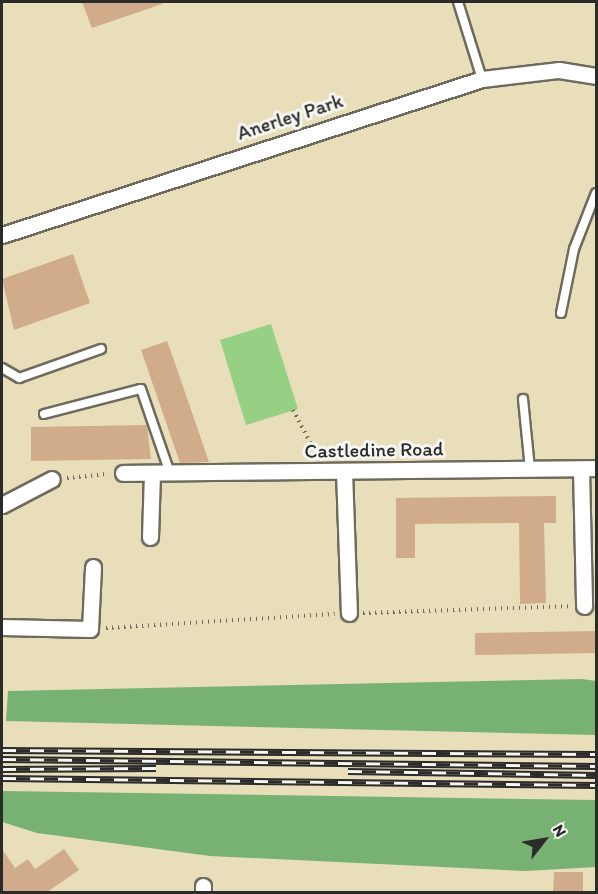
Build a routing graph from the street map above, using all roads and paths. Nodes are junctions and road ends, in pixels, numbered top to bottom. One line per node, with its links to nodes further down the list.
1 (458, 2): 3 (lane)
2 (597, 76): 3 (street, Anerley Park)
3 (482, 79): 5 (street, Anerley Park)
4 (597, 193): 6 (lane)
5 (2, 235)
6 (561, 313)
7 (101, 349): 8 (lane)
8 (2, 368)
9 (523, 399): 13 (lane)
10 (293, 410): 14 (path)
11 (44, 414): 18 (lane)
12 (589, 468): 13 (street, Castledine Road); 23 (street)
13 (530, 469): 15 (street, Castledine Road)
14 (326, 471): 15 (street, Castledine Road); 18 (street, Castledine Road)
15 (344, 471): 24 (street)
16 (123, 473): 17 (street, Castledine Road); 19 (path)
17 (152, 475): 18 (street, Castledine Road); 21 (street)
18 (171, 475)
19 (52, 479): 20 (street)
20 (2, 505)
21 (150, 537)
22 (93, 567): 25 (street)
23 (584, 606)
24 (349, 613)
25 (2, 627)

